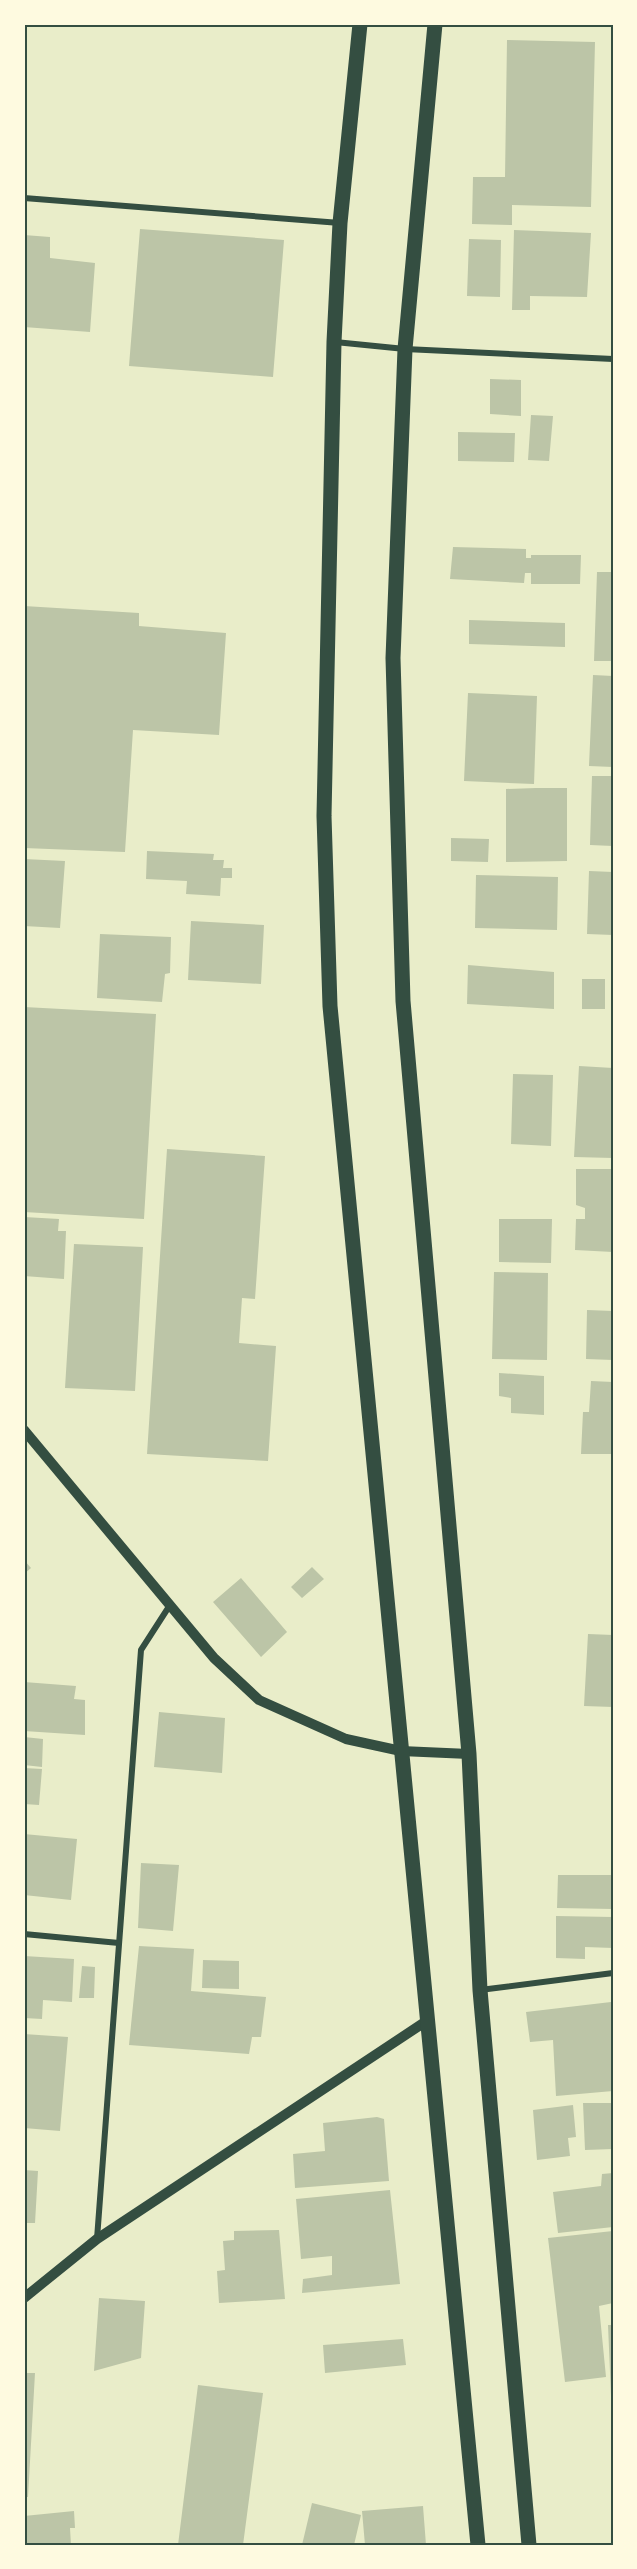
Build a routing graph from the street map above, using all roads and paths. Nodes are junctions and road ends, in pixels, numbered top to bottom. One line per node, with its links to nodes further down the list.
1 (360, 24): 4 (main road)
2 (435, 24): 6 (main road)
3 (24, 198): 4 (street)
4 (340, 223): 5 (main road)
5 (334, 342): 6 (street); 10 (main road)
6 (405, 349): 7 (street); 11 (main road)
7 (613, 359)
8 (24, 1430): 9 (street)
9 (170, 1605): 10 (street); 13 (street)
10 (401, 1751): 11 (street); 16 (main road)
11 (469, 1754): 15 (main road)
12 (24, 1934): 13 (street)
13 (119, 1943): 17 (street)
14 (613, 1973): 15 (street)
15 (480, 1990): 20 (main road)
16 (428, 2020): 17 (street); 19 (main road)
17 (97, 2239): 18 (street)
18 (24, 2298)
19 (478, 2545)
20 (529, 2545)

